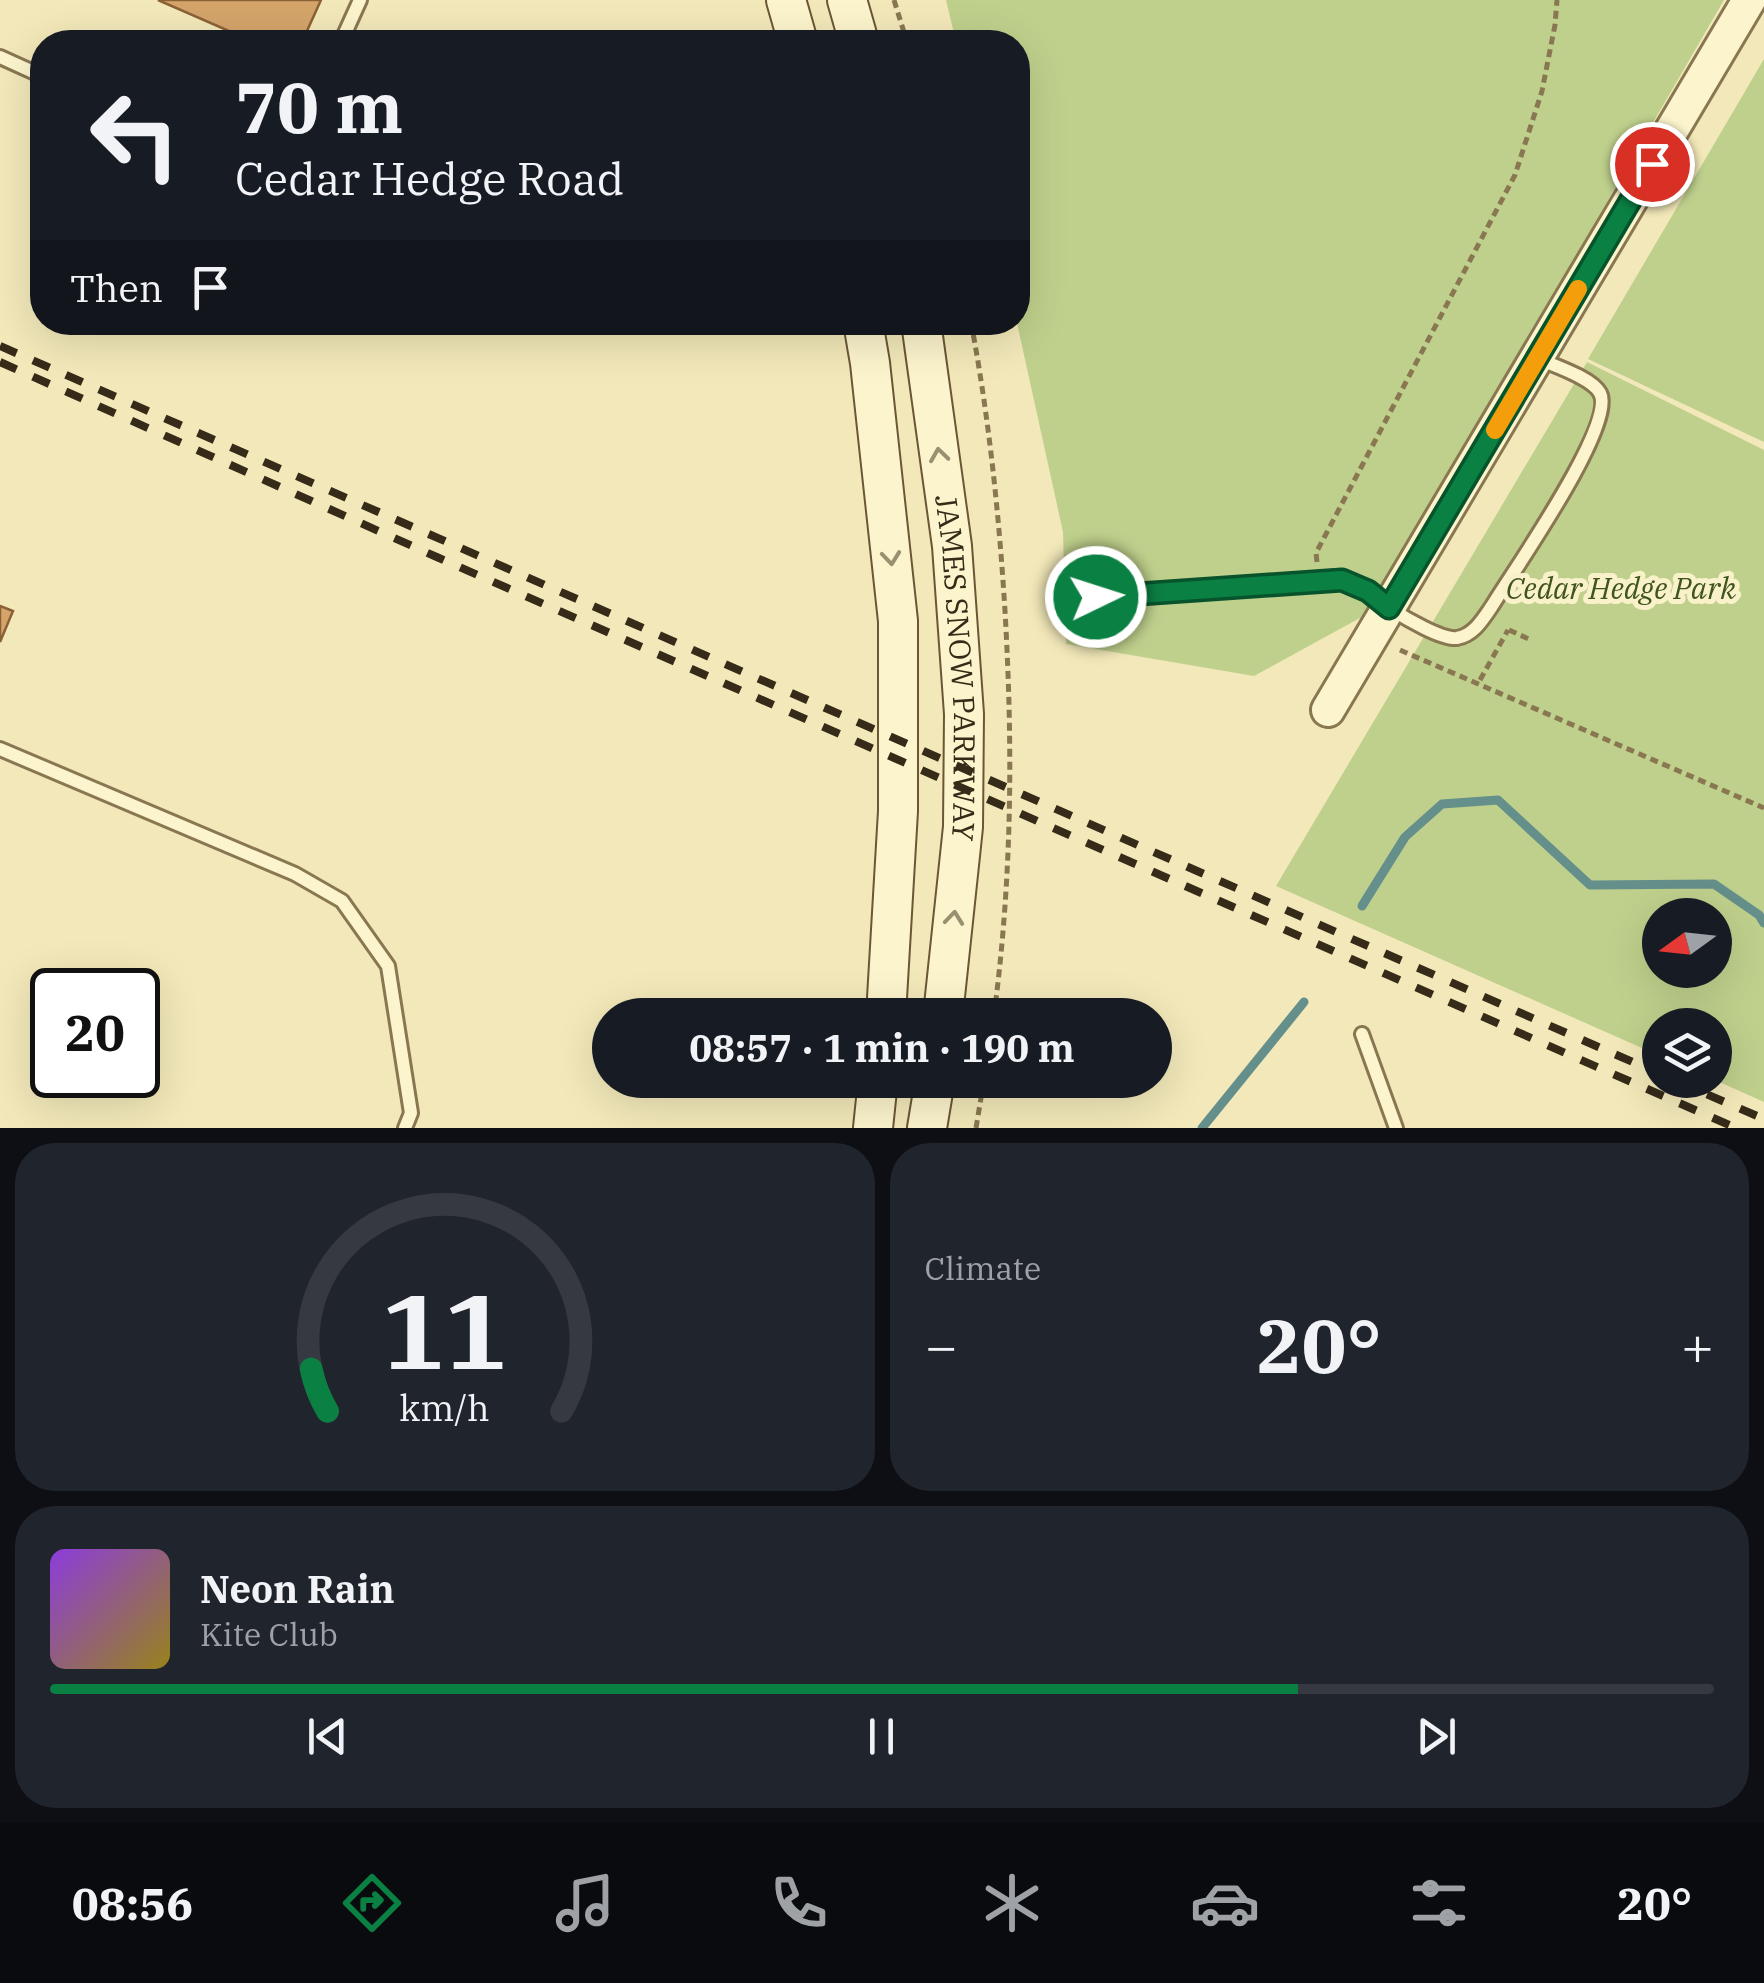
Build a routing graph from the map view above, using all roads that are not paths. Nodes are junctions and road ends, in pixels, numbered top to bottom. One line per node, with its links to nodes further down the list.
1 (360, 0): 5 (lane)
2 (786, 0): 6 (main road)
3 (848, 0): 7 (main road)
4 (1749, 0): 12 (street)
5 (346, 30)
6 (795, 30)
7 (856, 30)
8 (0, 58): 9 (lane)
9 (30, 71)
10 (865, 335): 17 (main road, JAMES SNOW PARKWAY, one-way to 17)
11 (923, 335): 18 (main road, JAMES SNOW PARKWAY, one-way to 11)
12 (1537, 358): 14 (street); 14 (lane)
13 (1096, 597): 14 (lane)
14 (1389, 608): 15 (street)
15 (1328, 710)
16 (0, 749): 22 (lane)
17 (887, 998)
18 (946, 998)
19 (1362, 1034): 25 (lane)
20 (876, 1098): 23 (main road)
21 (933, 1098): 24 (main road)
22 (406, 1128)
23 (872, 1128)
24 (927, 1128)
25 (1396, 1128)

